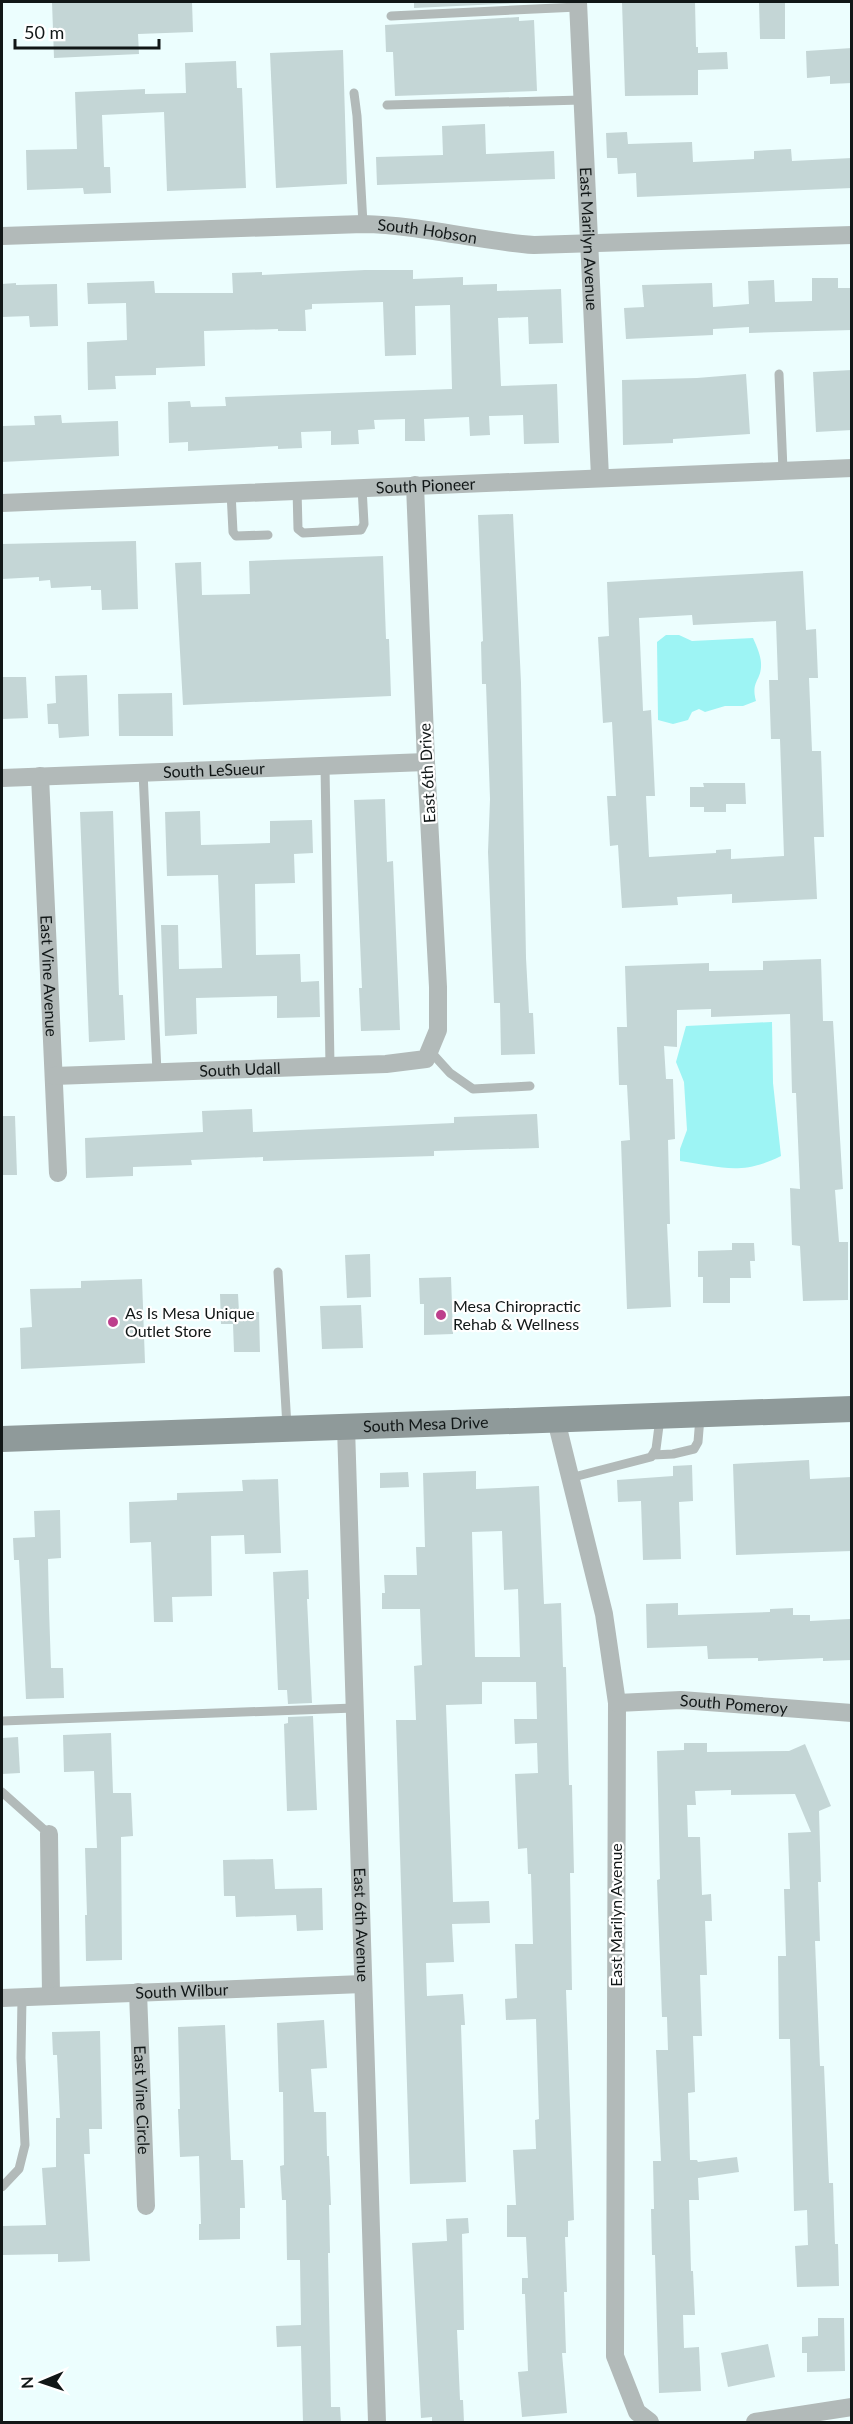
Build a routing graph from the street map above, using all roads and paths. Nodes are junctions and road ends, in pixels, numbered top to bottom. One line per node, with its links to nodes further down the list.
1 (578, 4): 2 (lane); 4 (street, East Marilyn Avenue)
2 (391, 16)
3 (354, 93): 6 (lane)
4 (582, 100): 5 (lane); 9 (street, East Marilyn Avenue)
5 (387, 105)
6 (363, 224): 8 (street, South Hobson); 9 (street, South Hobson)
7 (852, 235): 9 (street, South Hobson)
8 (2, 236)
9 (589, 244): 13 (street, East Marilyn Avenue)
10 (779, 374): 12 (lane)
11 (852, 468): 12 (street, South Pioneer)
12 (783, 470): 13 (street, South Pioneer)
13 (600, 477): 14 (street, South Pioneer)
14 (415, 485): 15 (street, South Pioneer); 20 (street, East 6th Drive)
15 (362, 487): 16 (street, South Pioneer); 16 (lane)
16 (297, 489): 17 (street, South Pioneer)
17 (231, 492): 18 (street, South Pioneer); 19 (lane)
18 (2, 503)
19 (268, 535)
20 (426, 762): 21 (street, South LeSueur); 25 (street, East 6th Drive)
21 (325, 766): 22 (street, South LeSueur); 26 (lane)
22 (143, 772): 23 (street, South LeSueur); 27 (lane)
23 (40, 776): 24 (street, South LeSueur); 28 (street, East Vine Avenue)
24 (2, 778)
25 (428, 1055): 26 (street, South Udall); 29 (lane)
26 (330, 1066): 27 (street, South Udall)
27 (157, 1072): 28 (street, South Udall)
28 (54, 1076): 30 (street, East Vine Avenue)
29 (530, 1086)
30 (58, 1173)
31 (278, 1272): 37 (lane)
32 (852, 1409): 33 (main road, South Mesa Drive)
33 (701, 1414): 34 (main road, South Mesa Drive); 39 (lane)
34 (660, 1416): 35 (main road, South Mesa Drive); 39 (lane)
35 (556, 1420): 36 (main road, South Mesa Drive); 40 (street, East Marilyn Avenue)
36 (346, 1427): 37 (main road, South Mesa Drive); 42 (street, East 6th Avenue)
37 (287, 1429): 38 (main road, South Mesa Drive)
38 (2, 1439)
39 (653, 1455): 40 (lane)
40 (570, 1478): 41 (street, East Marilyn Avenue)
41 (616, 1703): 43 (street, South Pomeroy); 55 (street, East Marilyn Avenue)
42 (354, 1708): 44 (lane); 47 (street, East 6th Avenue)
43 (852, 1713)
44 (2, 1721)
45 (2, 1792): 46 (lane)
46 (49, 1834): 49 (street)
47 (363, 1984): 48 (street, South Wilbur); 56 (street, East 6th Avenue)
48 (138, 1992): 49 (street, South Wilbur); 53 (street, East Vine Circle)
49 (51, 1996): 50 (street, South Wilbur)
50 (22, 1997): 51 (street, South Wilbur); 52 (lane)
51 (2, 1998)
52 (2, 2187)
53 (146, 2206)
54 (852, 2408): 57 (street)
55 (644, 2417)
56 (377, 2422)
57 (754, 2422)

